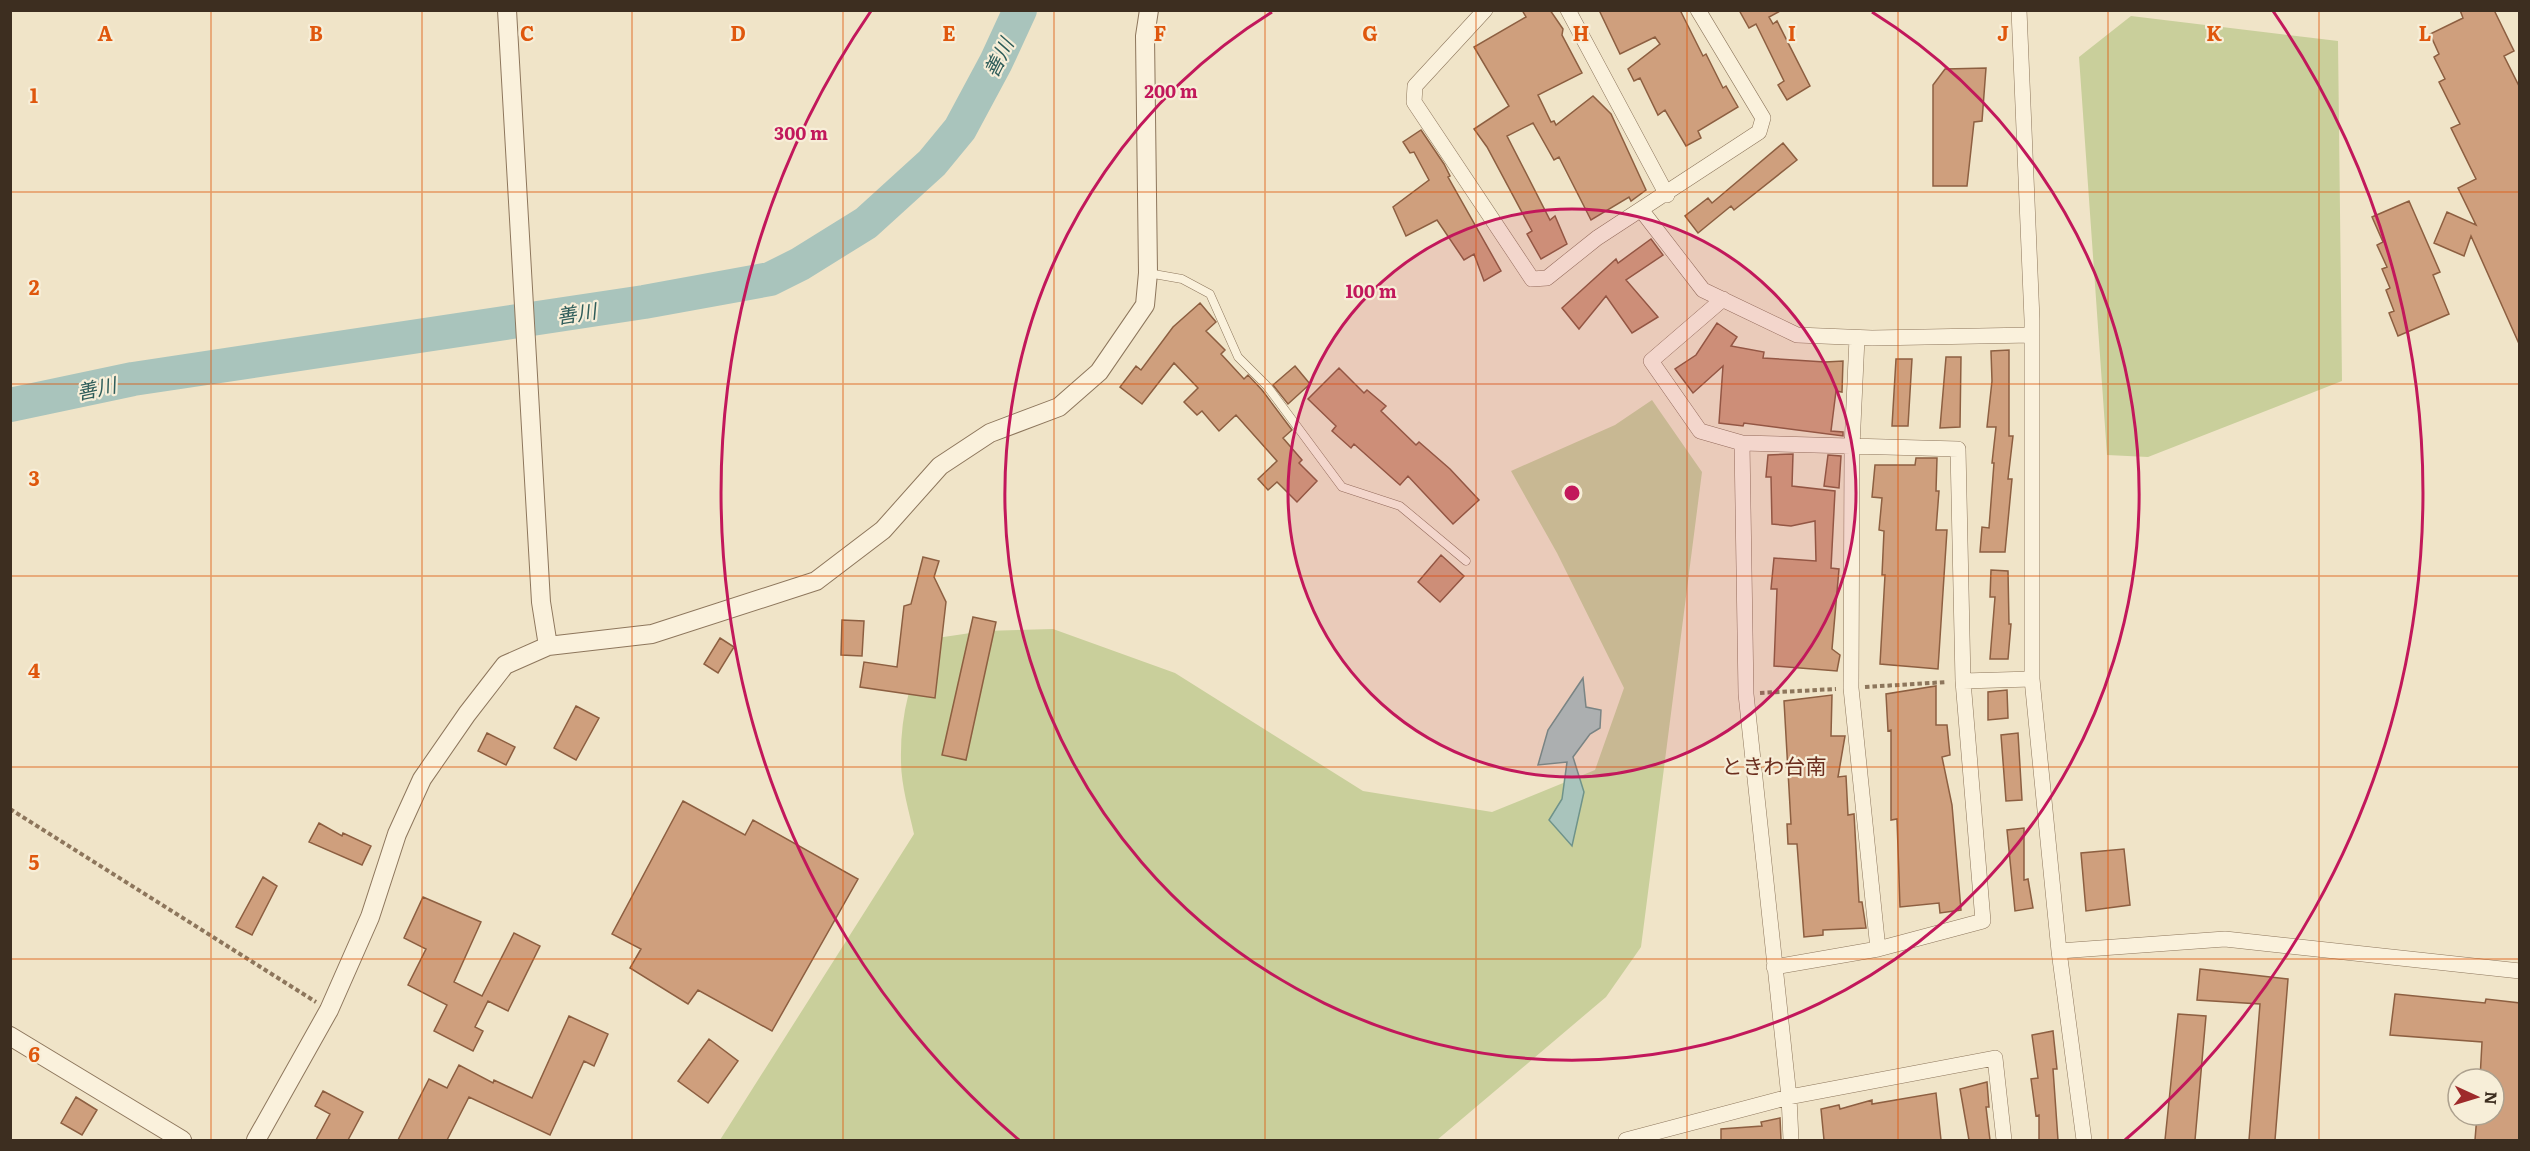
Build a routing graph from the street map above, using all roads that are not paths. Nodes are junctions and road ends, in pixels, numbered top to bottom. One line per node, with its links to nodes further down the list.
1 (507, 10): 16 (street)
2 (1149, 10): 9 (street)
3 (1485, 10): 8 (street)
4 (1568, 10): 7 (street)
5 (1698, 10): 7 (street)
6 (2019, 10): 11 (street)
7 (1667, 195): 8 (street)
8 (1642, 211): 10 (street)
9 (1148, 273): 15 (lane); 16 (street)
10 (1723, 299): 12 (street); 13 (street)
11 (2032, 335): 12 (street); 17 (street)
12 (1857, 338): 14 (street)
13 (1742, 443): 14 (street); 21 (street)
14 (1852, 447): 18 (street); 19 (street)
15 (1466, 561)
16 (548, 645): 26 (street)
17 (2032, 679): 18 (street); 20 (street)
18 (1963, 681): 19 (street)
19 (1878, 949): 21 (street)
20 (2059, 951): 22 (street); 30 (street)
21 (1774, 966): 24 (street)
22 (2520, 971)
23 (10, 1036): 25 (street)
24 (1789, 1097): 27 (street); 28 (street); 29 (street)
25 (182, 1140)
26 (256, 1140)
27 (1626, 1140)
28 (1791, 1140)
29 (2004, 1140)
30 (2084, 1140)

